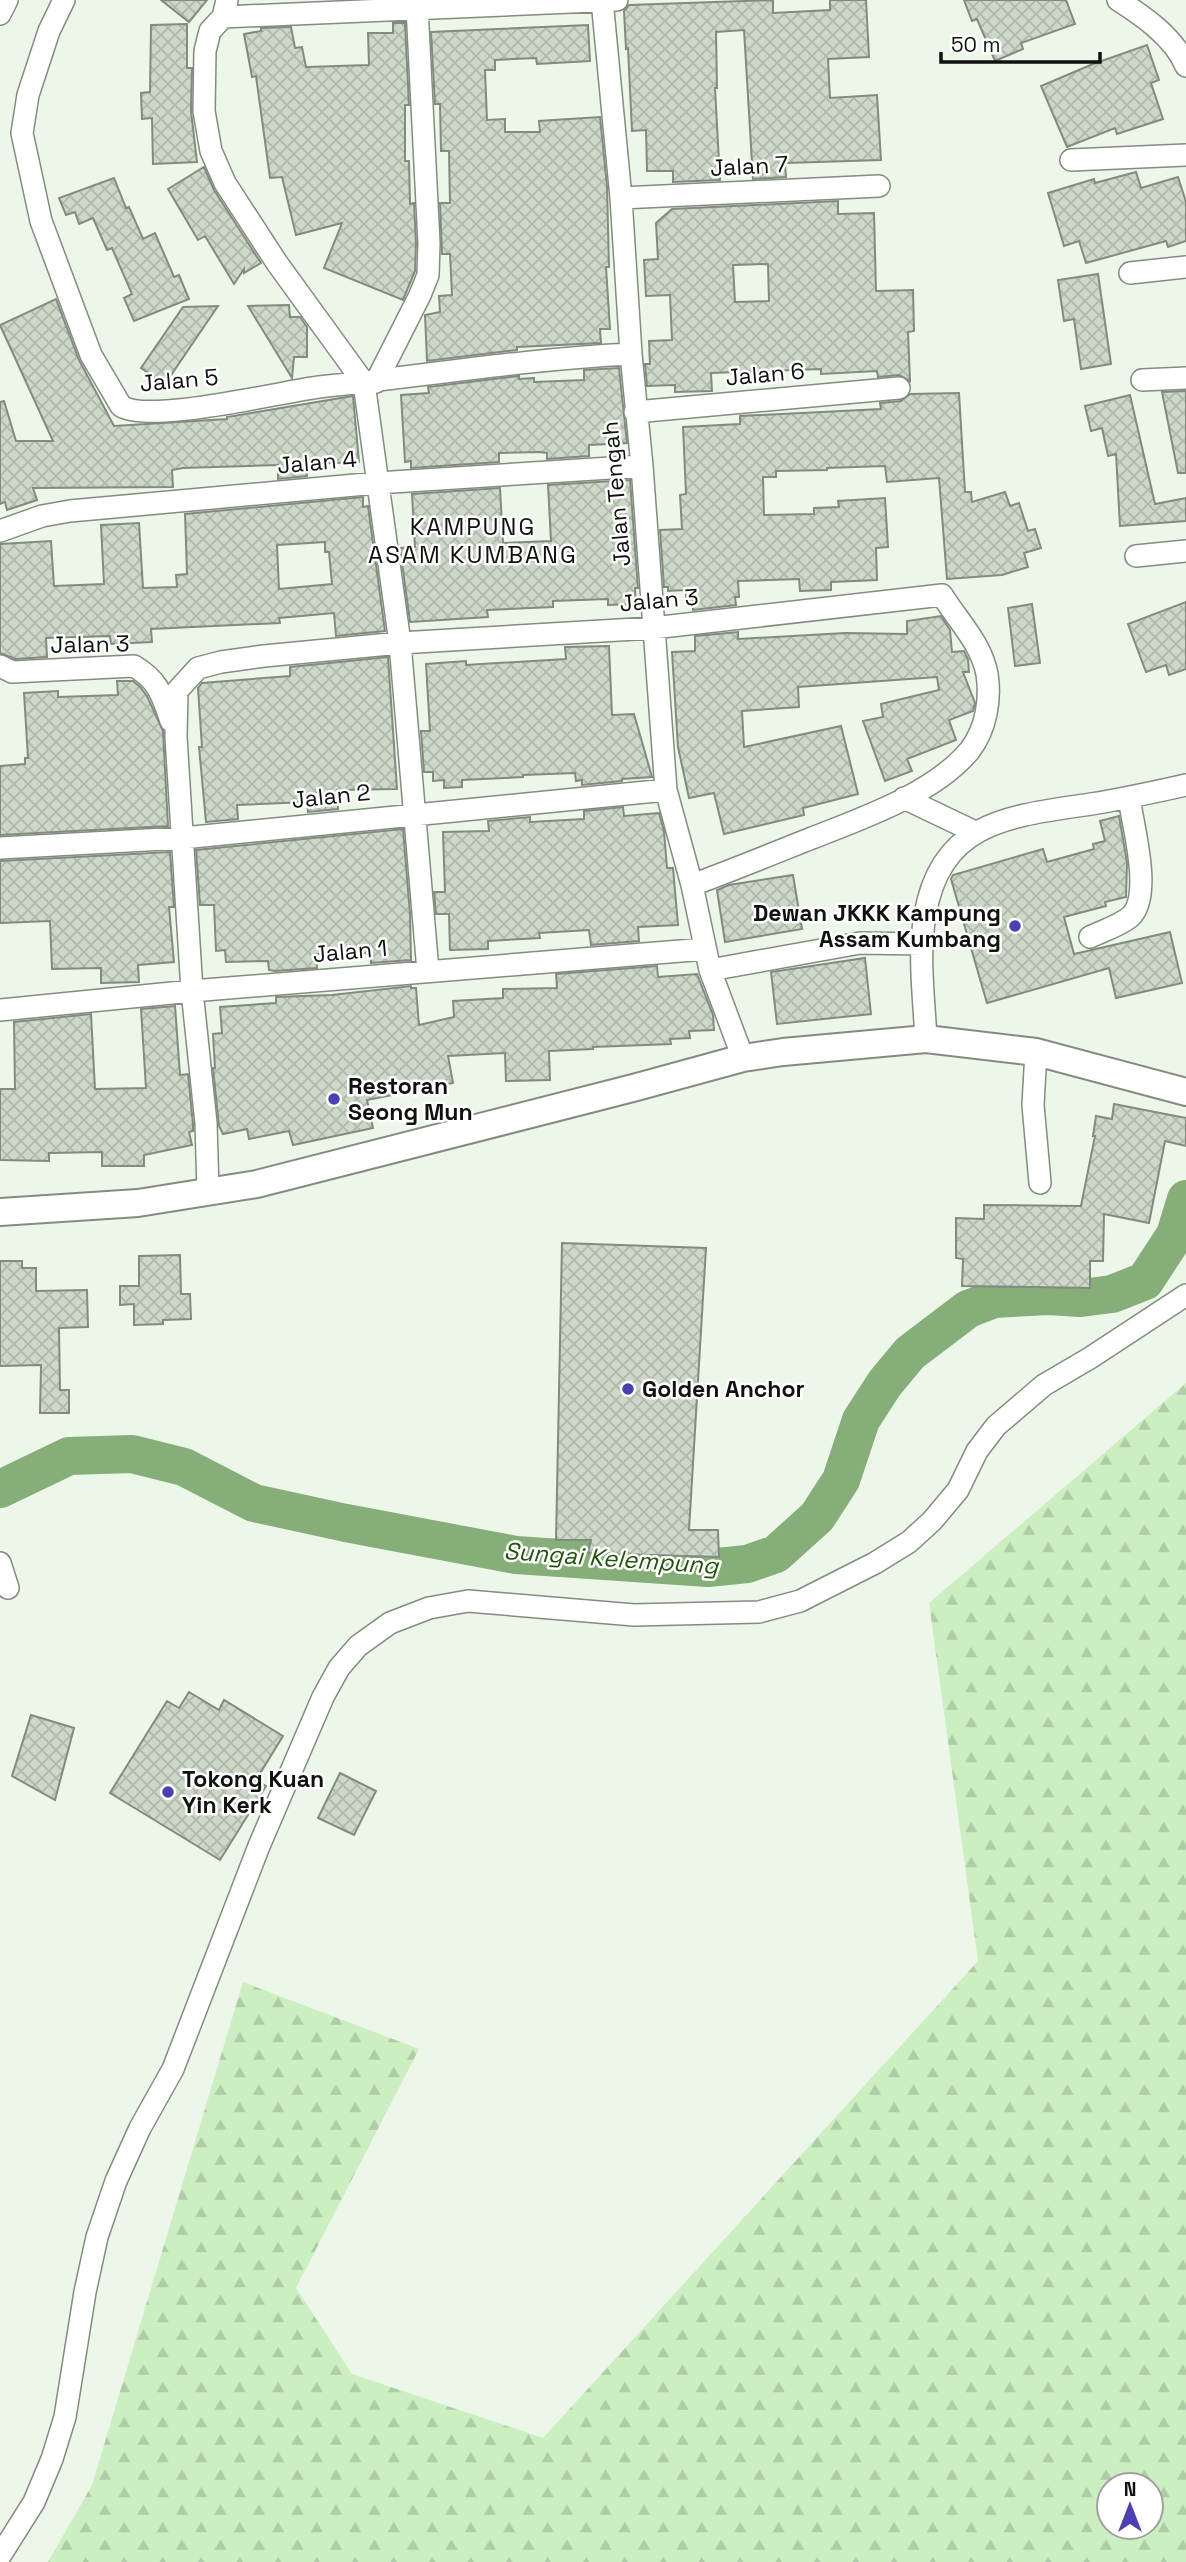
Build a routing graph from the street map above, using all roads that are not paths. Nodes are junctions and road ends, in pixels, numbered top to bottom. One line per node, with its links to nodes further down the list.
1 (7, 0): 7 (street)
2 (64, 0): 18 (street, Jalan 5)
3 (607, 0): 5 (street); 12 (street, Jalan Tengah)
4 (1118, 0): 8 (street)
5 (408, 5): 6 (street); 18 (street)
6 (225, 8): 18 (street)
7 (0, 14)
8 (1184, 60)
9 (1186, 155): 10 (street)
10 (1071, 160)
11 (879, 187): 12 (street, Jalan 7)
12 (621, 198): 15 (street, Jalan Tengah)
13 (1186, 267): 14 (street)
14 (1130, 273)
15 (631, 354): 18 (street, Jalan 5); 20 (street, Jalan Tengah)
16 (1186, 377): 17 (street)
17 (1142, 380)
18 (370, 383): 22 (street)
19 (899, 388): 20 (street, Jalan 6)
20 (635, 412): 21 (street, Jalan Tengah)
21 (642, 466): 22 (street, Jalan 4); 26 (street, Jalan Tengah)
22 (377, 483): 23 (street, Jalan 4); 27 (street)
23 (0, 531)
24 (1186, 551): 25 (street)
25 (1136, 555)
26 (653, 628): 27 (street, Jalan 3); 31 (street, Jalan Tengah); 32 (street, Jalan 3)
27 (400, 643): 29 (street, Jalan 3); 34 (street)
28 (0, 666): 29 (street, Jalan 3)
29 (176, 737): 36 (street)
30 (1186, 785): 33 (street)
31 (666, 790): 34 (street, Jalan 2); 38 (street, Jalan Tengah)
32 (904, 798): 35 (street); 38 (street, Jalan 3)
33 (1129, 798): 35 (street); 39 (street)
34 (414, 814): 36 (street, Jalan 2); 43 (street)
35 (975, 832): 40 (street)
36 (183, 838): 37 (street, Jalan 2); 44 (street)
37 (0, 848)
38 (692, 885): 41 (street, Jalan Tengah)
39 (1090, 937)
40 (923, 944): 42 (street); 46 (street)
41 (705, 949): 42 (street, Jalan Tengah); 43 (street, Jalan 1)
42 (710, 970): 48 (street, Jalan Tengah)
43 (428, 971): 44 (street, Jalan 1)
44 (192, 991): 45 (street, Jalan 1); 51 (street)
45 (0, 1010)
46 (926, 1039): 47 (main road); 48 (main road)
47 (1036, 1052): 49 (main road); 50 (street)
48 (743, 1058): 51 (main road)
49 (1184, 1092)
50 (1040, 1184)
51 (208, 1191): 52 (main road)
52 (0, 1213)
53 (1186, 1295): 56 (street)
54 (0, 1563): 55 (street)
55 (8, 1588)
56 (0, 2556)

